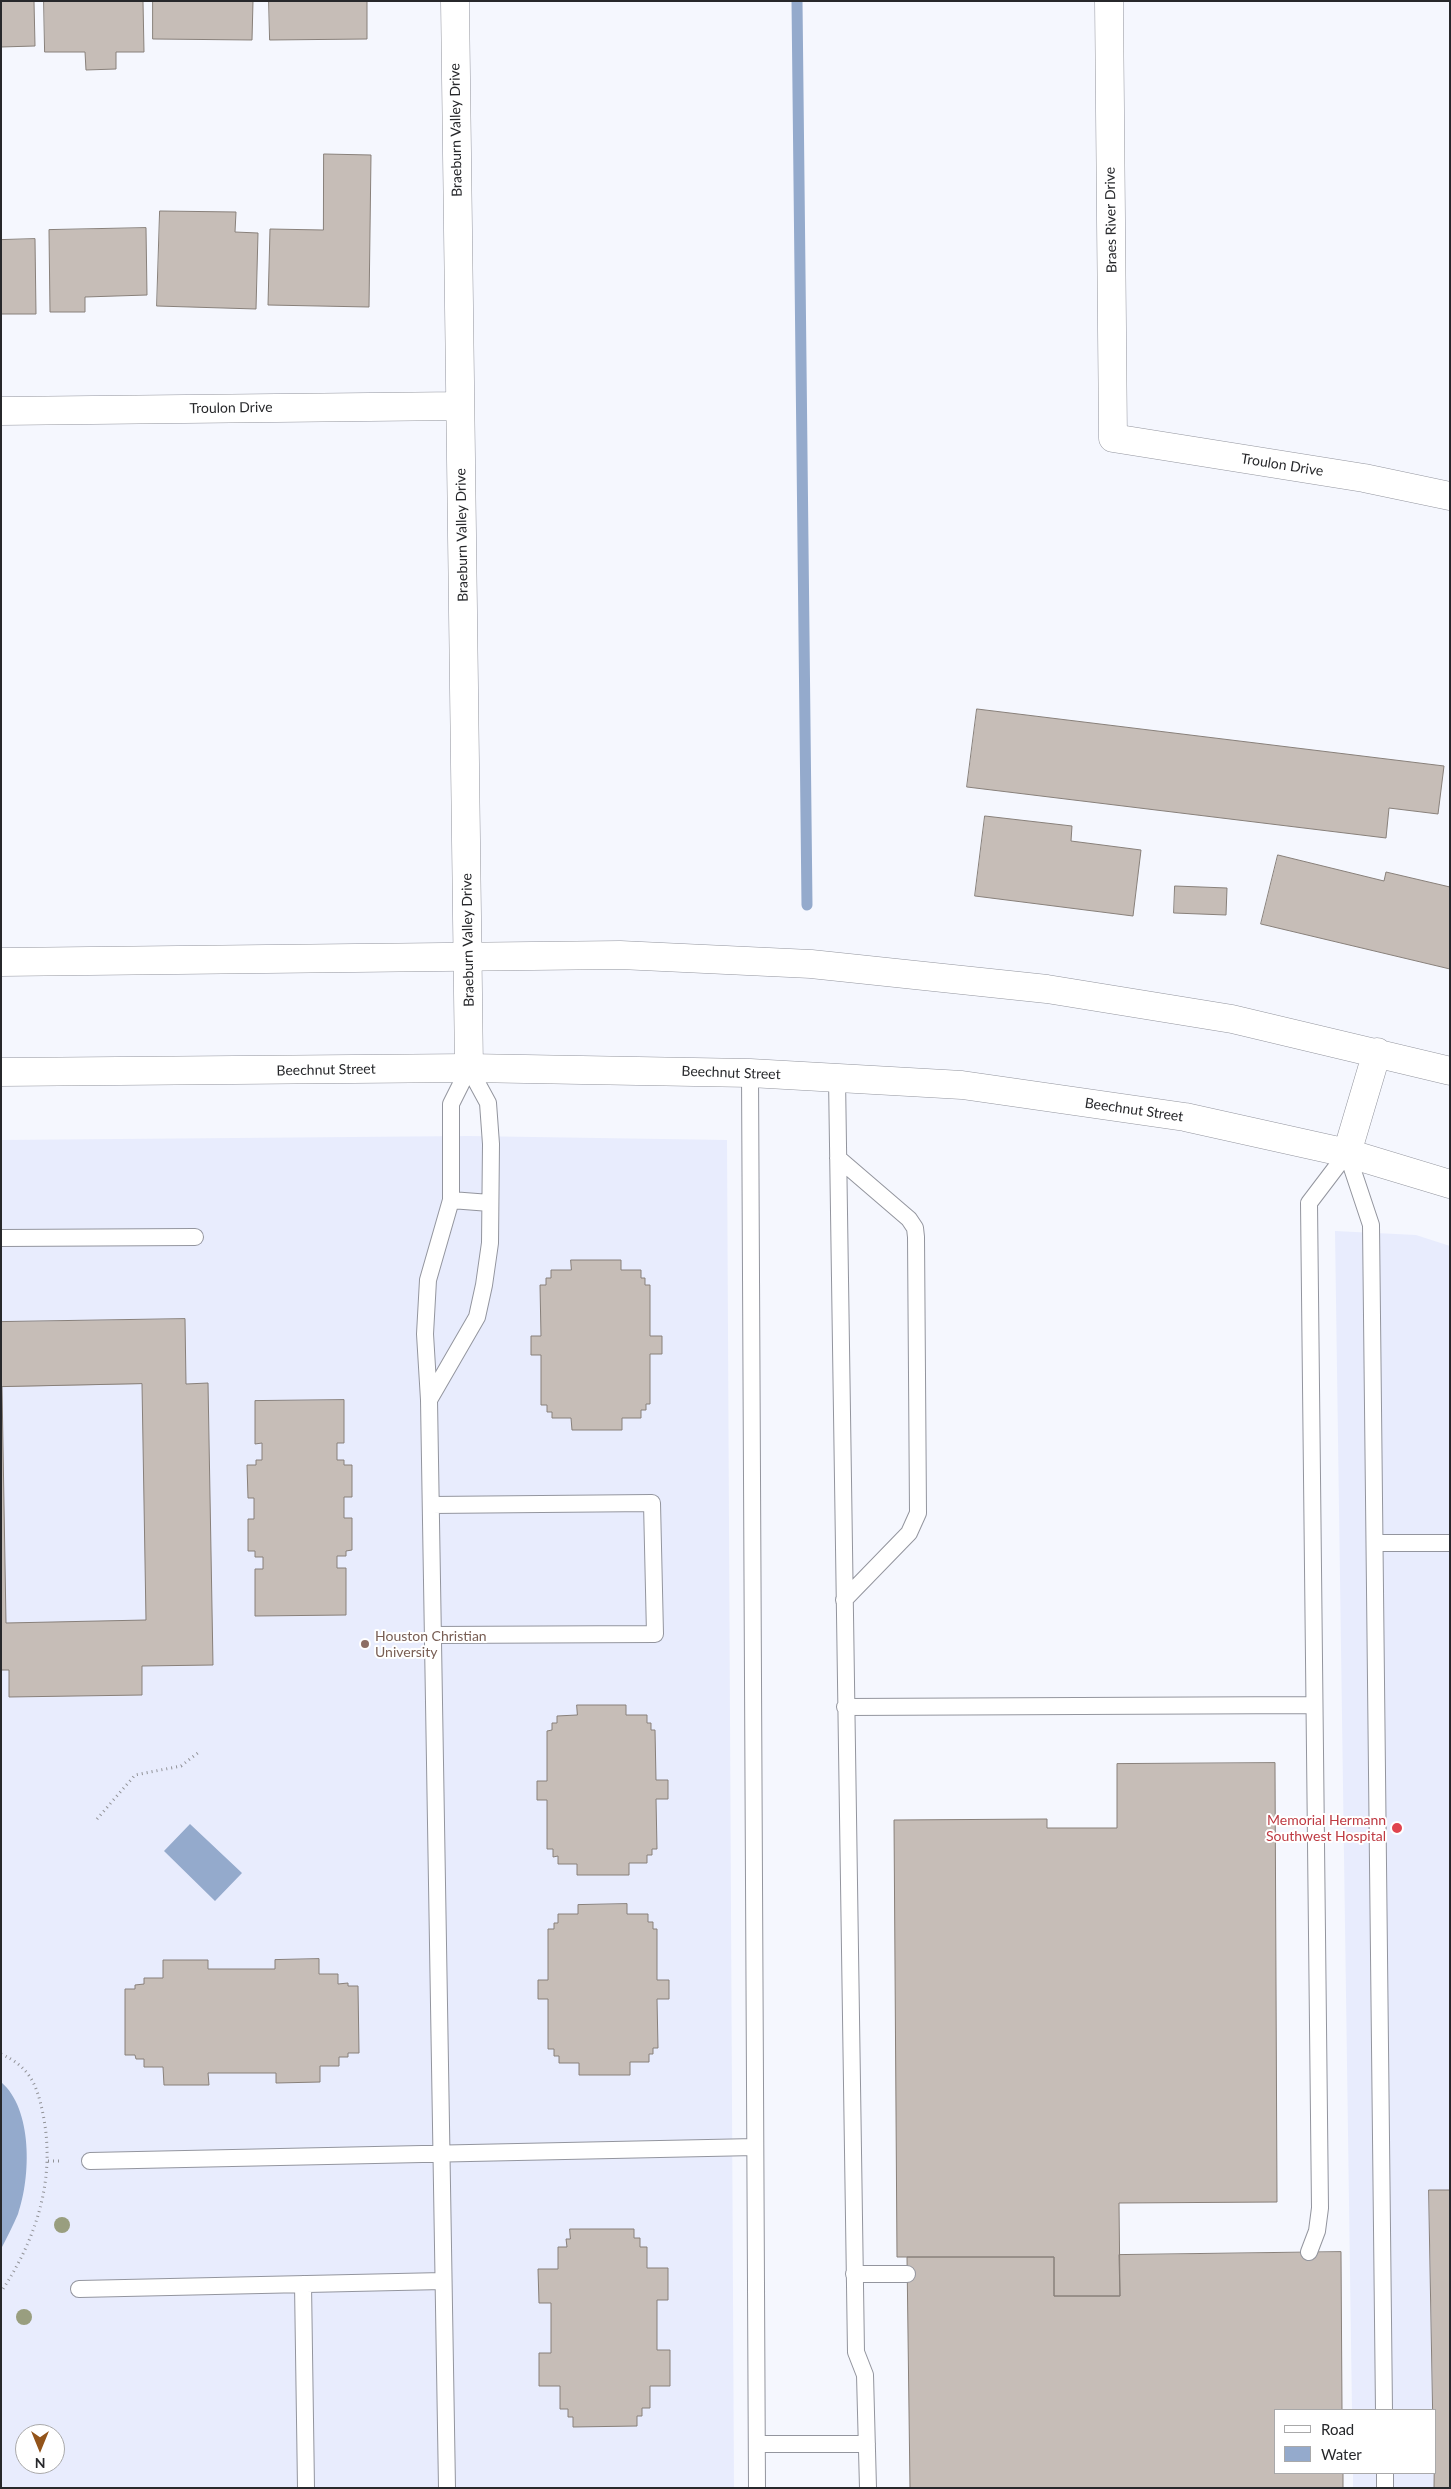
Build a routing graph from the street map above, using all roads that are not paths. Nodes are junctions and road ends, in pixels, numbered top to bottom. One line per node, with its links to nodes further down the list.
1 (455, 1): 3 (main road, Braeburn Valley Drive)
2 (1109, 1): 5 (main road, Braes River Drive)
3 (460, 406): 4 (main road, Troulon Drive); 7 (main road, Braeburn Valley Drive)
4 (1, 410)
5 (1113, 438): 6 (main road, Troulon Drive)
6 (1450, 496)
7 (468, 958): 8 (main road); 9 (main road); 10 (main road, Braeburn Valley Drive)
8 (1, 962)
9 (1377, 1052): 11 (main road); 15 (main road)
10 (469, 1068): 12 (main road, Beechnut Street); 13 (main road, Beechnut Street); 18 (lane); 19 (lane)
11 (1450, 1071)
12 (1, 1072)
13 (750, 1073): 14 (main road, Beechnut Street); 30 (lane)
14 (837, 1078): 15 (main road, Beechnut Street); 16 (lane)
15 (1347, 1153): 17 (main road, Beechnut Street); 24 (lane); 28 (lane)
16 (838, 1158): 26 (lane); 26 (lane)
17 (1450, 1184)
18 (450, 1200): 19 (lane); 22 (lane)
19 (490, 1203): 22 (lane)
20 (195, 1237): 21 (lane)
21 (1, 1238)
22 (430, 1400): 23 (lane)
23 (431, 1505): 27 (lane); 27 (lane)
24 (1375, 1543): 25 (lane); 39 (lane)
25 (1450, 1543)
26 (844, 1600): 29 (lane)
27 (433, 1636): 31 (lane)
28 (1314, 1705): 29 (lane); 33 (lane)
29 (846, 1707): 34 (lane)
30 (755, 2147): 31 (lane); 40 (lane)
31 (441, 2154): 32 (lane); 36 (lane)
32 (90, 2161)
33 (1309, 2252)
34 (854, 2274): 35 (lane); 41 (lane)
35 (908, 2274)
36 (443, 2281): 37 (lane); 44 (lane)
37 (303, 2284): 38 (lane); 43 (lane)
38 (80, 2288)
39 (1384, 2409)
40 (757, 2444): 41 (lane); 45 (lane)
41 (866, 2444): 46 (lane)
42 (1385, 2474): 47 (lane)
43 (306, 2488)
44 (447, 2488)
45 (757, 2488)
46 (868, 2488)
47 (1385, 2488)

